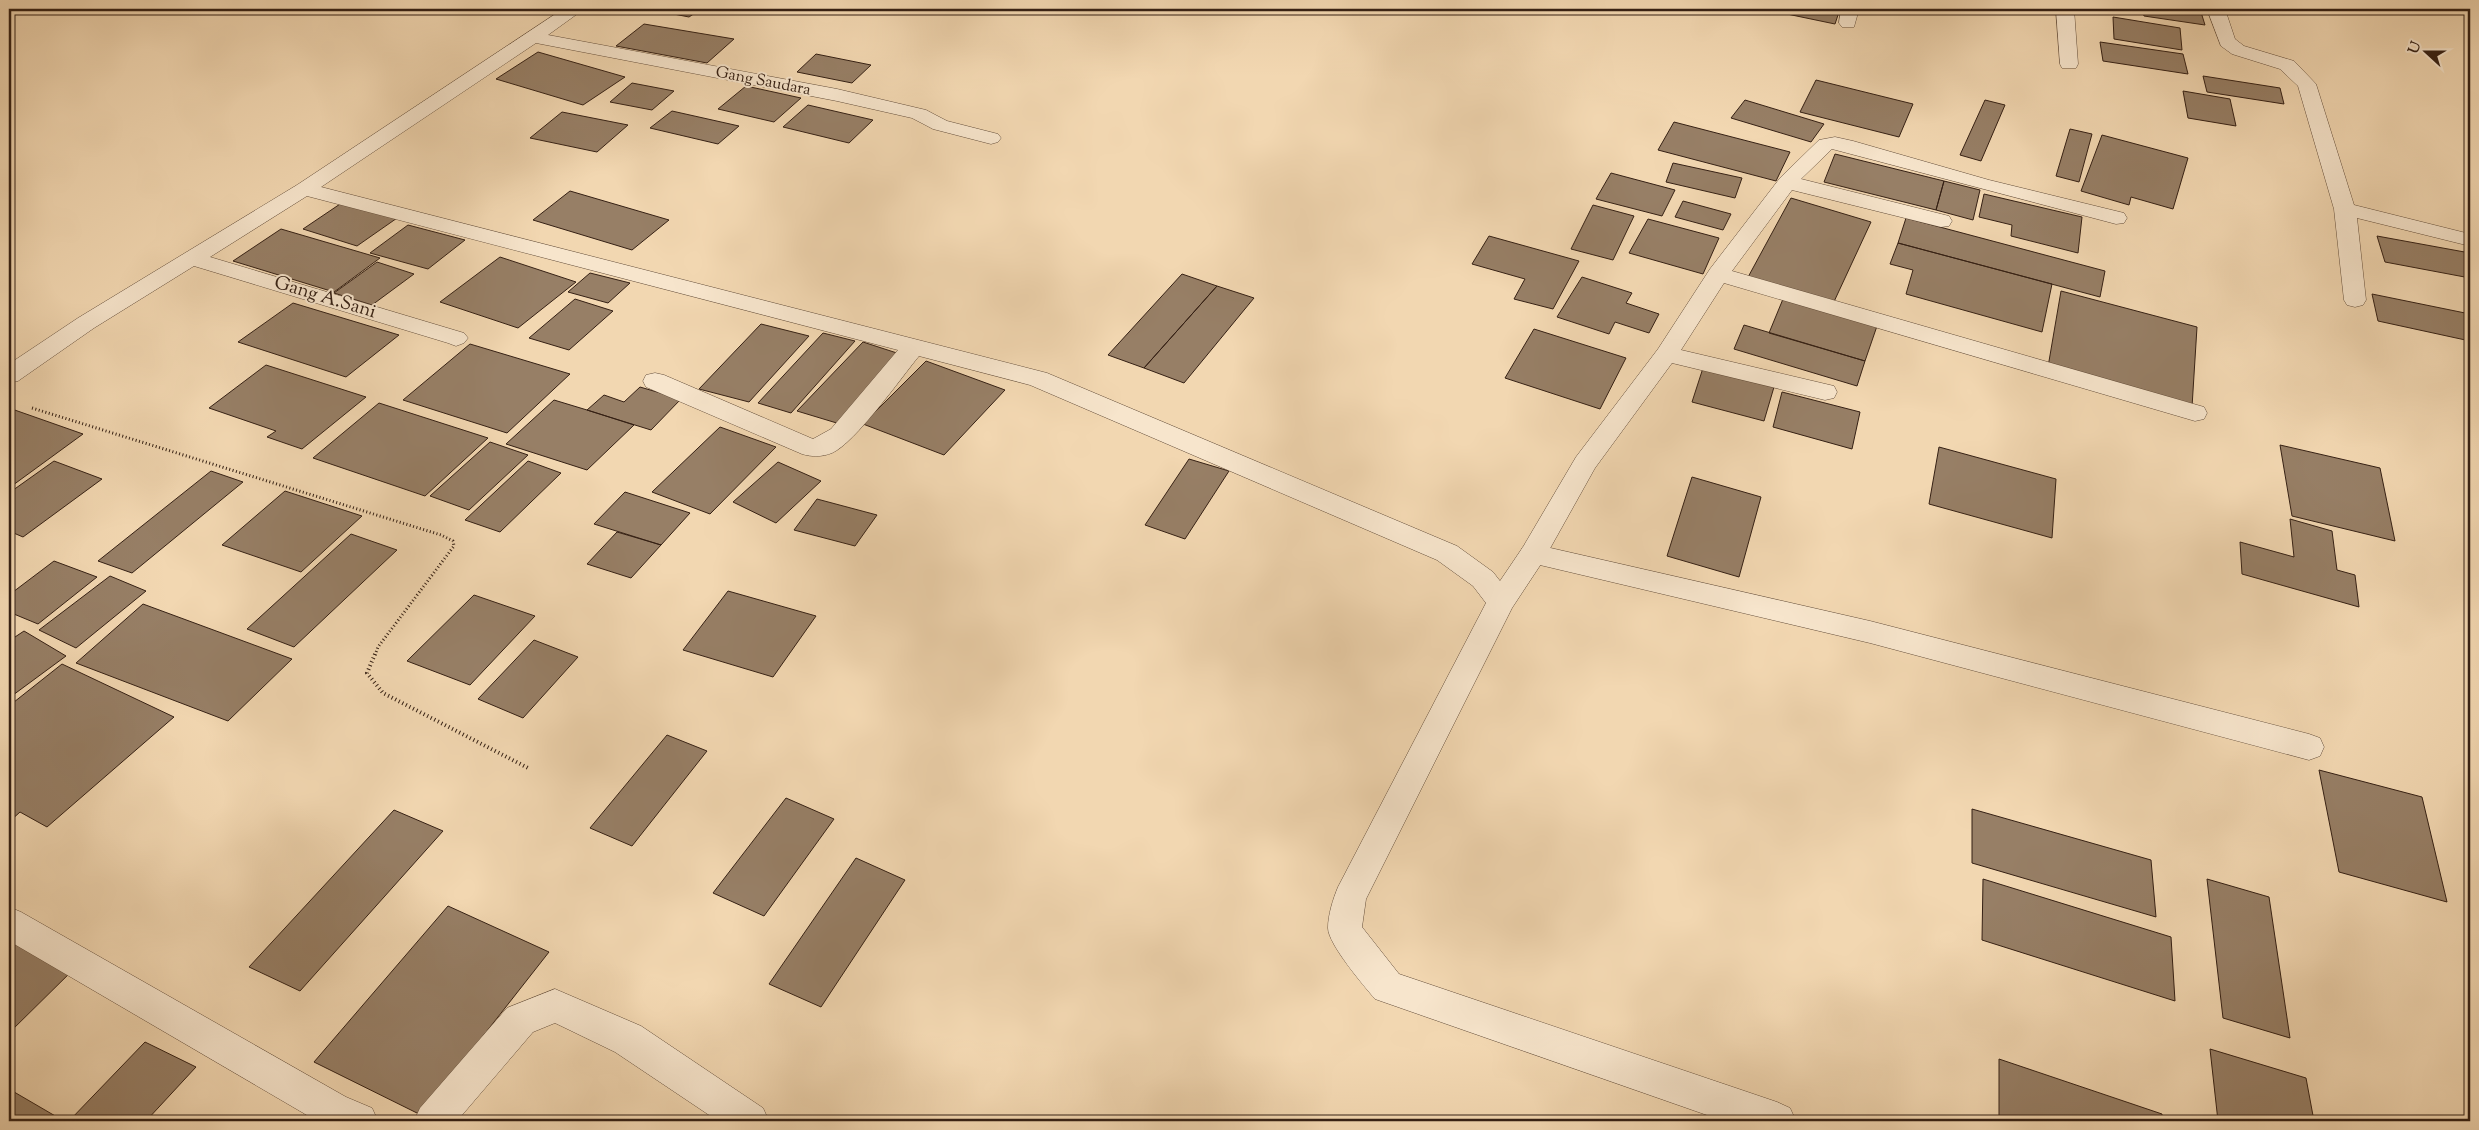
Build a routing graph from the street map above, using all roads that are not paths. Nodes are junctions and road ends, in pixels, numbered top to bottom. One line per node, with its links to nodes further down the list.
1 (575, 9): 4 (street)
2 (2065, 9): 5 (street)
3 (2216, 9): 9 (street)
4 (532, 37): 6 (street, Gang Saudara); 8 (street)
5 (2069, 64)
6 (991, 138)
7 (1787, 182): 10 (street); 11 (street); 14 (street)
8 (304, 189): 13 (street); 17 (street)
9 (2345, 209): 12 (street); 15 (street)
10 (2116, 218)
11 (1941, 221)
12 (2470, 240)
13 (194, 259): 16 (street, Gang A.Sani); 19 (street)
14 (1718, 274): 18 (street); 22 (street)
15 (2355, 300)
16 (456, 338)
17 (914, 347): 20 (street); 24 (street)
18 (1666, 354): 21 (street); 23 (street)
19 (9, 375)
20 (654, 381)
21 (1825, 392)
22 (2195, 413)
23 (1533, 554): 24 (street); 25 (street)
24 (1501, 602): 30 (street)
25 (2309, 747)
26 (9, 923): 27 (street)
27 (359, 1121)
28 (433, 1121): 29 (street)
29 (750, 1121)
30 (1777, 1121)

